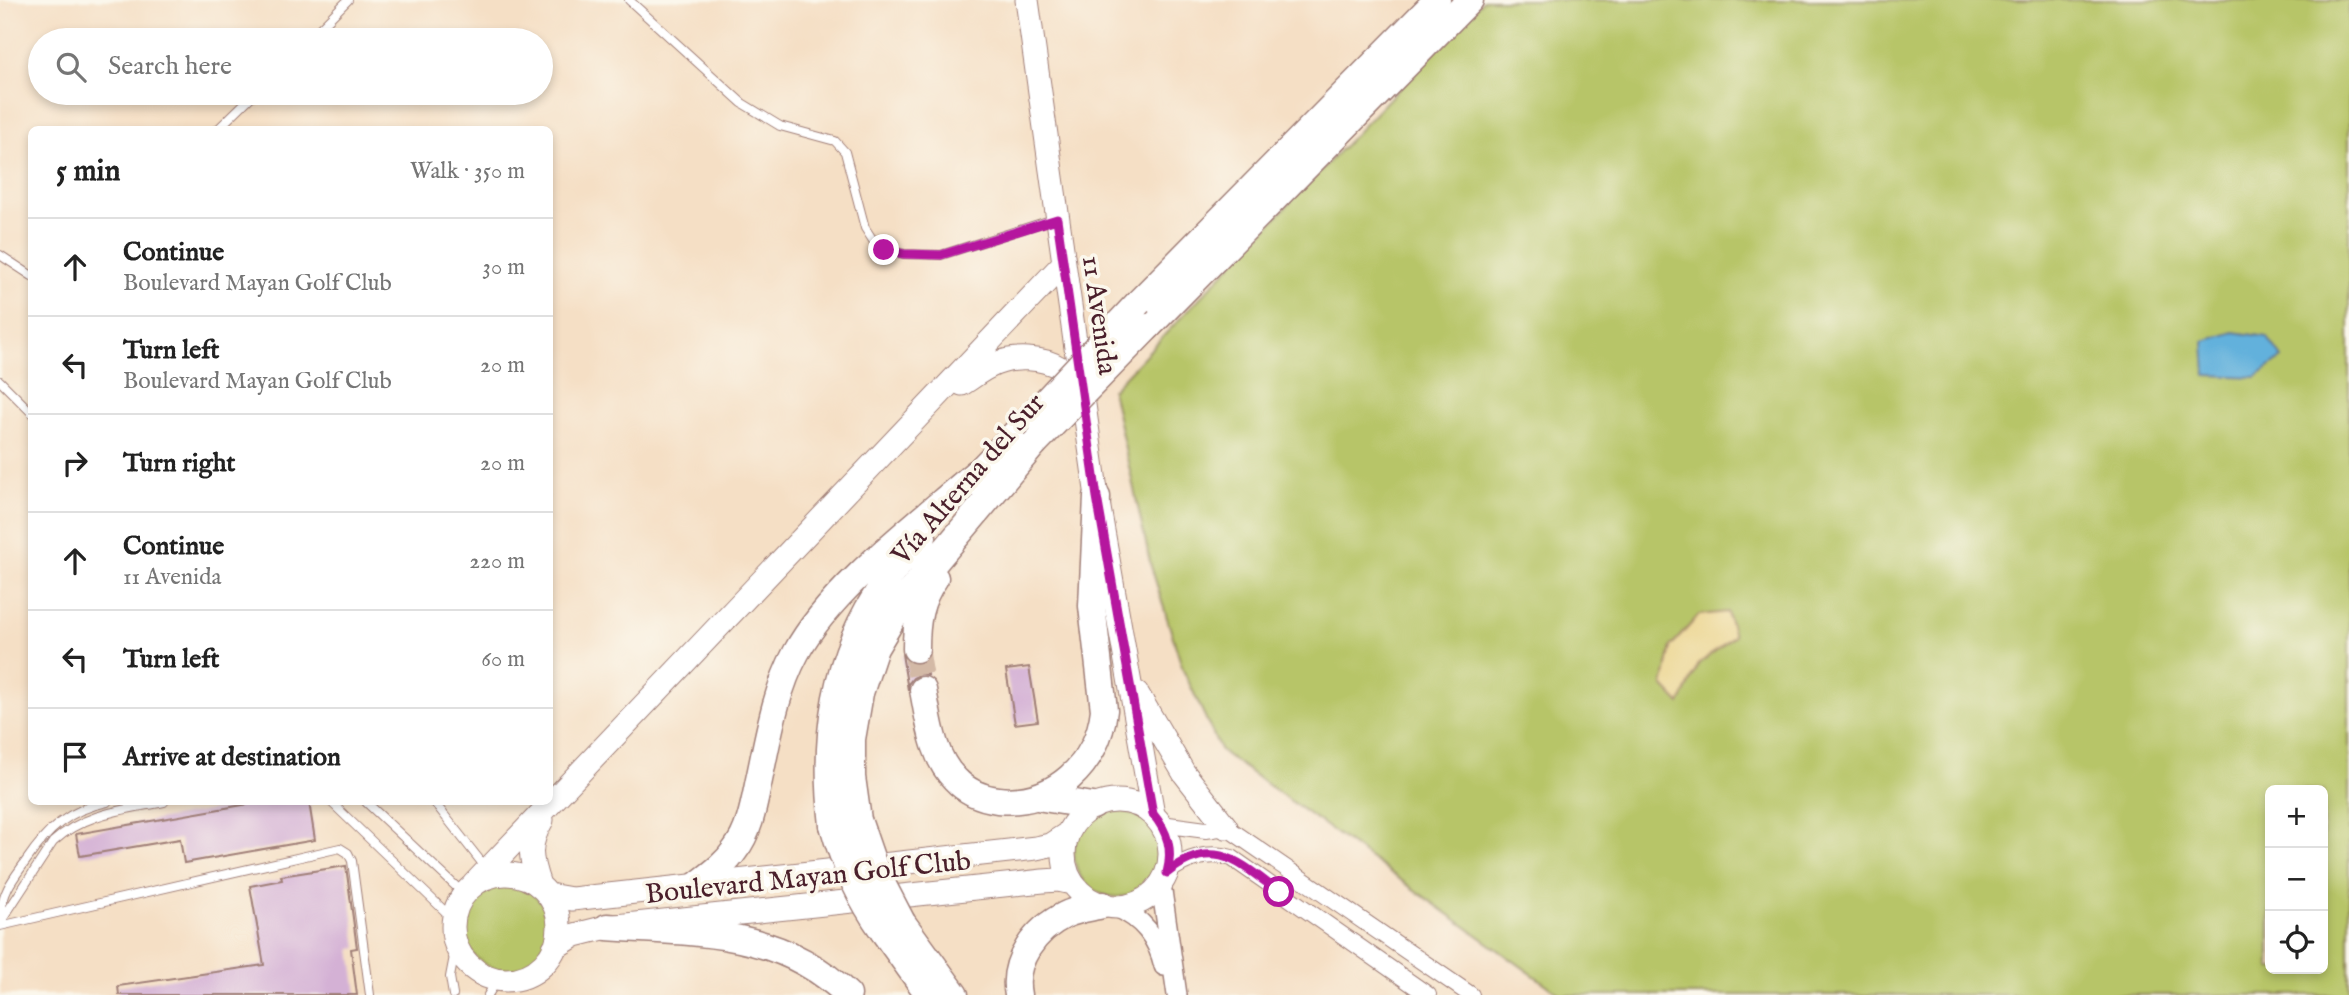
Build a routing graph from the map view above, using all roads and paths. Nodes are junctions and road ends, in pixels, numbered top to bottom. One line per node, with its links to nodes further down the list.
1 (348, 0): 6 (lane)
2 (629, 0): 9 (lane)
3 (1027, 0): 9 (main road, 11 Avenida)
4 (1437, 0): 18 (highway, Vía Alterna del Sur, bridge)
5 (1470, 0): 17 (highway, Vía Alterna del Sur, bridge)
6 (319, 28)
7 (243, 105): 8 (lane)
8 (222, 126)
9 (1057, 219): 11 (main road, 11 Avenida)
10 (0, 255): 12 (lane)
11 (1063, 264): 14 (main road, 11 Avenida); 15 (main road)
12 (28, 273)
13 (0, 381): 16 (lane)
14 (1083, 397): 15 (main road); 19 (main road, 11 Avenida)
15 (933, 403): 25 (main road)
16 (28, 409)
17 (1030, 451): 21 (highway); 35 (highway, Vía Alterna del Sur)
18 (976, 474): 35 (highway, Vía Alterna del Sur); 41 (highway)
19 (1097, 497): 20 (main road, 11 Avenida); 24 (highway)
20 (1122, 637): 22 (main road, 11 Avenida); 26 (main road, 11 Avenida)
21 (916, 649)
22 (1129, 679): 34 (main road, 11 Avenida); 36 (main road)
23 (923, 690): 24 (highway)
24 (1037, 797): 26 (highway)
25 (554, 799)
26 (1105, 803): 34 (main road); 37 (main road)
27 (96, 805): 44 (lane)
28 (149, 805): 46 (lane)
29 (334, 805): 45 (lane)
30 (370, 805): 39 (lane)
31 (436, 805): 39 (lane)
32 (548, 805): 39 (main road)
33 (551, 805): 42 (main road)
34 (1157, 819): 36 (street); 38 (main road)
35 (846, 822): 47 (highway, Vía Alterna del Sur, bridge)
36 (1226, 827): 63 (street)
37 (1067, 834): 40 (main road); 41 (main road, Boulevard Mayan Golf Club)
38 (1164, 879): 43 (main road); 51 (street); 60 (street)
39 (475, 883): 42 (main road); 45 (main road)
40 (1072, 883): 43 (main road); 48 (main road, Boulevard Mayan Golf Club)
41 (696, 886): 42 (main road, Boulevard Mayan Golf Club)
42 (544, 890): 50 (main road)
43 (1110, 906): 58 (highway); 59 (street)
44 (0, 914)
45 (453, 919): 49 (main road)
46 (0, 925): 53 (lane)
47 (893, 926): 56 (highway, Vía Alterna del Sur); 57 (highway, Vía Alterna del Sur)
48 (607, 927): 50 (main road, Boulevard Mayan Golf Club); 55 (highway)
49 (456, 946): 52 (main road); 54 (lane)
50 (554, 948): 52 (main road)
51 (1409, 982): 61 (street); 62 (street)
52 (493, 987)
53 (370, 995)
54 (453, 995)
55 (848, 995)
56 (929, 995)
57 (955, 995)
58 (1018, 995)
59 (1171, 995)
60 (1177, 995)
61 (1398, 995)
62 (1428, 995)
63 (1471, 995)

